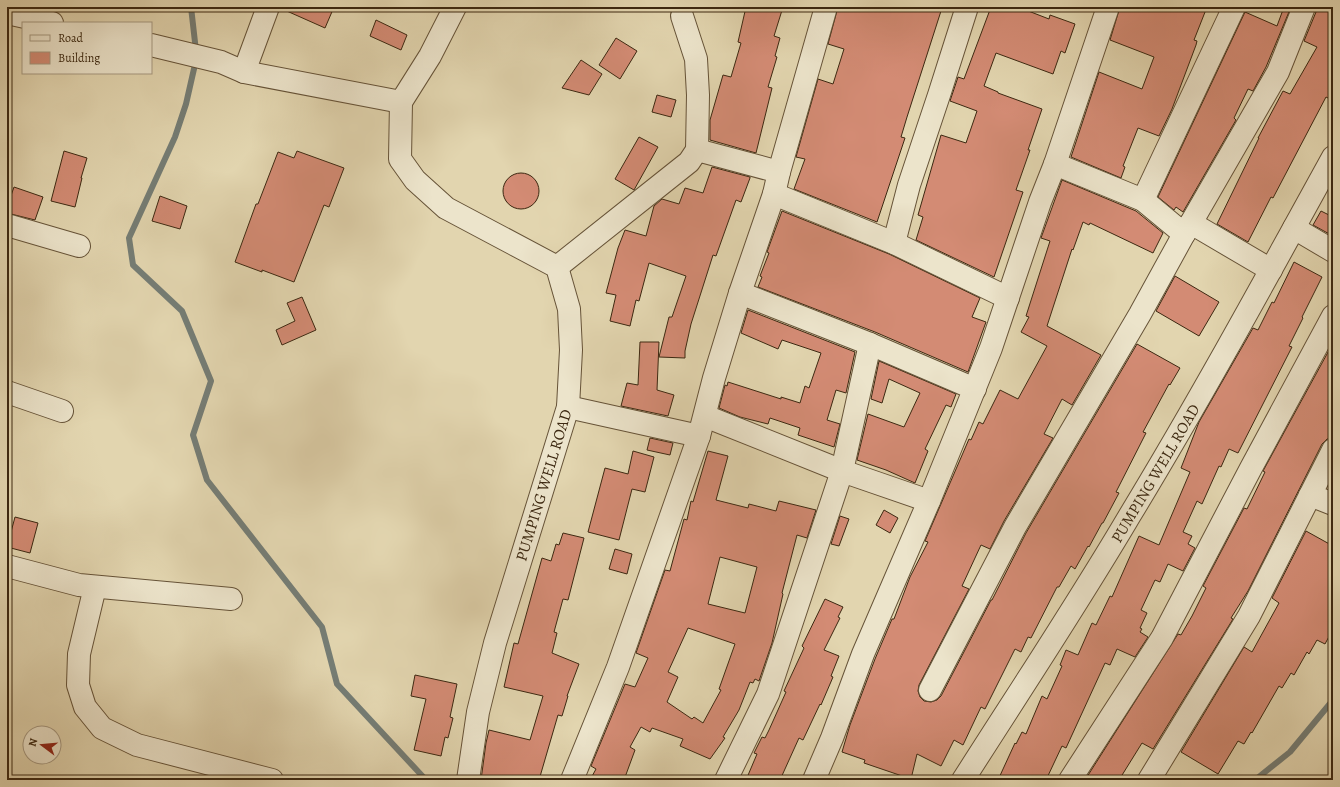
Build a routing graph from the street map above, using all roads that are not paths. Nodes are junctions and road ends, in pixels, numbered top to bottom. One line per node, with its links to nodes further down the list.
1 (268, 7): 12 (street)
2 (455, 7): 13 (street)
3 (826, 7): 17 (street)
4 (966, 7): 23 (street)
5 (1108, 7): 16 (street)
6 (1234, 7): 19 (street)
7 (1304, 7): 22 (street)
8 (7, 13): 10 (street)
9 (682, 16): 14 (street)
10 (48, 22)
11 (158, 46): 12 (street)
12 (244, 72): 13 (street)
13 (401, 102): 26 (street)
14 (697, 150): 17 (street); 26 (street)
15 (1333, 157): 21 (street, PUMPING WELL ROAD)
16 (1055, 164): 19 (street); 29 (street)
17 (779, 172): 18 (street)
18 (774, 194): 23 (street); 28 (street)
19 (1143, 200): 22 (street)
20 (7, 225): 24 (street)
21 (1294, 228): 25 (street); 27 (street, PUMPING WELL ROAD)
22 (1187, 229): 27 (street); 45 (street)
23 (894, 243): 29 (street)
24 (79, 246)
25 (1333, 251)
26 (557, 267): 34 (street, PUMPING WELL ROAD)
27 (1271, 270): 52 (street, PUMPING WELL ROAD)
28 (740, 293): 31 (street); 36 (street)
29 (1008, 298): 32 (street)
30 (1333, 316): 53 (street)
31 (870, 344): 32 (street); 38 (street)
32 (975, 389): 40 (street)
33 (7, 392): 35 (street)
34 (568, 407): 36 (street); 48 (street, PUMPING WELL ROAD)
35 (62, 411)
36 (702, 426): 38 (street); 49 (street)
37 (1333, 450): 39 (street)
38 (842, 471): 40 (street); 50 (street)
39 (1310, 495): 41 (street); 54 (street)
40 (929, 501): 51 (street)
41 (1333, 504)
42 (7, 566): 43 (street)
43 (95, 587): 44 (street); 46 (street)
44 (231, 600)
45 (930, 690)
46 (198, 771): 47 (street)
47 (272, 780)
48 (468, 780)
49 (572, 780)
50 (726, 780)
51 (814, 780)
52 (963, 780)
53 (1070, 780)
54 (1149, 780)

